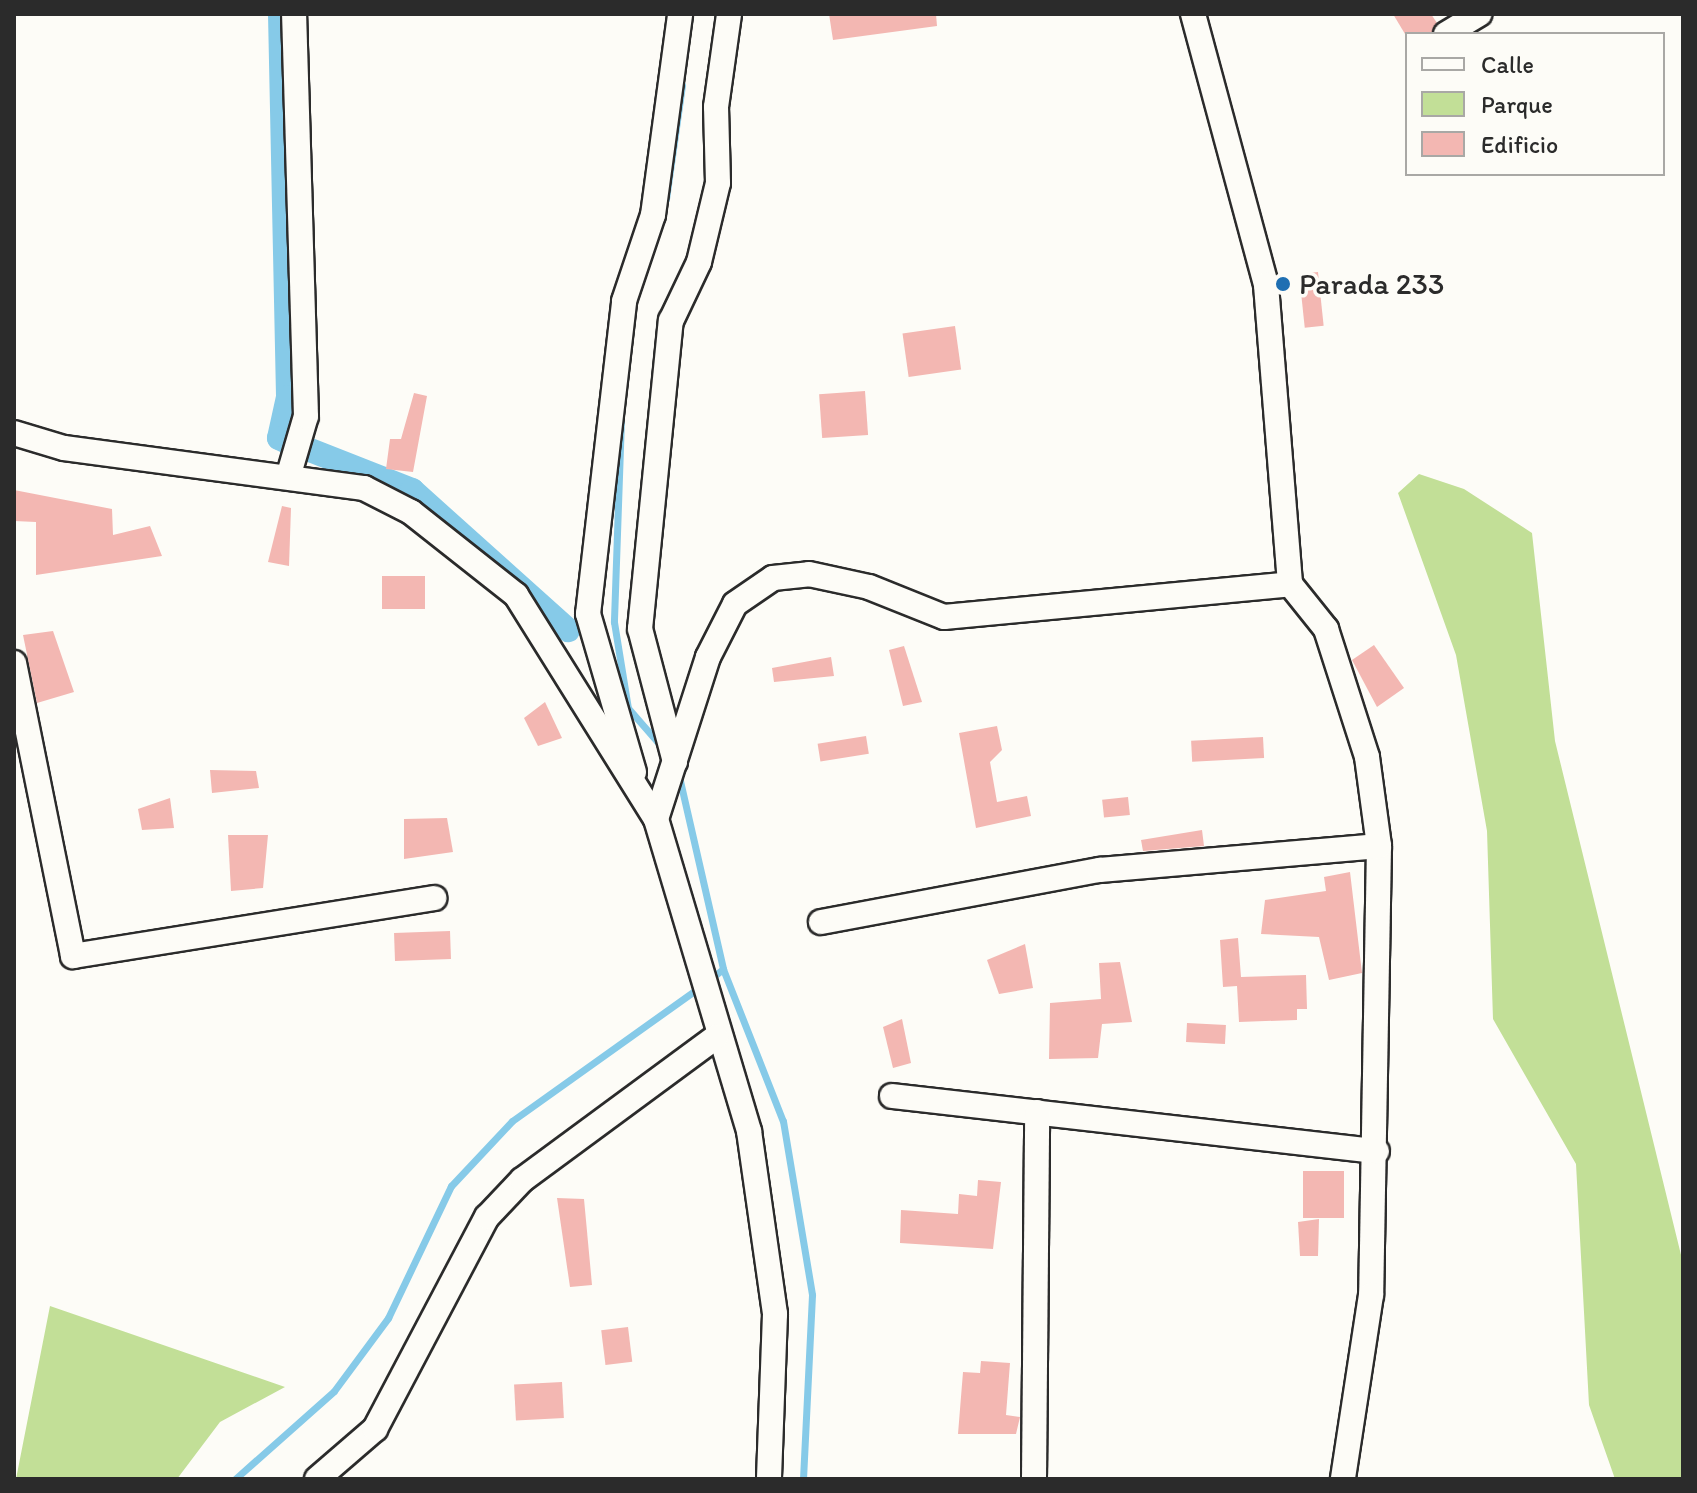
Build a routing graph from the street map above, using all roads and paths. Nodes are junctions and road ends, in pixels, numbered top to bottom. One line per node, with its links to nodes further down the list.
1 (294, 14): 8 (street)
2 (680, 14): 13 (street)
3 (729, 14): 12 (street)
4 (1193, 14): 9 (street)
5 (1479, 14): 6 (street)
6 (1449, 32)
7 (14, 433): 8 (street)
8 (289, 474): 13 (street)
9 (1290, 584): 12 (street); 15 (street)
10 (14, 663): 11 (street)
11 (24, 762): 16 (street)
12 (675, 762): 14 (street)
13 (638, 789): 14 (street)
14 (656, 819): 18 (street)
15 (1379, 846): 17 (street); 21 (street)
16 (434, 898)
17 (821, 922)
18 (716, 1037): 22 (street); 23 (street)
19 (892, 1096): 20 (street)
20 (1037, 1112): 21 (street); 24 (street)
21 (1377, 1151): 25 (street)
22 (317, 1479)
23 (769, 1479)
24 (1034, 1479)
25 (1343, 1479)

